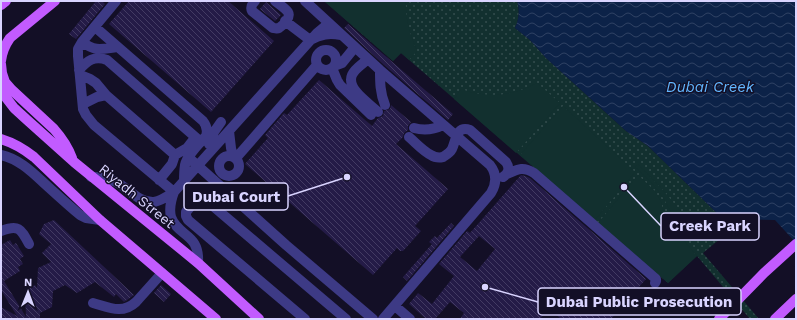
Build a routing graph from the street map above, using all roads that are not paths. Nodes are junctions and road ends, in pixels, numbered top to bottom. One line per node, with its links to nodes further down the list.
1 (6, 1): 7 (main road)
2 (54, 1): 17 (main road)
3 (116, 1): 10 (street)
4 (255, 1): 8 (street)
5 (275, 1): 8 (street)
6 (305, 1): 9 (street)
7 (1, 5)
8 (285, 21): 12 (street)
9 (329, 23): 11 (street); 12 (street)
10 (95, 27): 13 (street); 14 (street)
11 (342, 35): 12 (street); 15 (street)
12 (310, 40): 29 (street)
13 (82, 42): 14 (street); 22 (street)
14 (117, 47): 32 (street)
15 (355, 47): 16 (street); 20 (street)
16 (368, 59): 21 (street); 26 (street)
17 (1, 61)
18 (1, 64): 37 (main road)
19 (317, 65): 20 (street); 20 (street); 29 (street)
20 (333, 67): 26 (street)
21 (380, 70): 26 (street); 28 (street)
22 (79, 73): 24 (street); 25 (street); 32 (street)
23 (1, 91): 37 (main road, Riyadh Street)
24 (106, 95): 25 (street); 34 (street)
25 (83, 104): 41 (street)
26 (378, 111)
27 (220, 122): 36 (street)
28 (443, 125): 30 (street); 30 (street)
29 (229, 131): 36 (street)
30 (456, 136): 39 (street); 43 (street)
31 (1, 139): 45 (main road)
32 (199, 140): 34 (street); 35 (street)
33 (1, 155): 45 (street)
34 (175, 155): 41 (street)
35 (188, 157): 38 (street); 42 (street)
36 (206, 157): 38 (street)
37 (74, 162): 40 (main road, Riyadh Street)
38 (198, 166): 42 (street); 51 (street)
39 (507, 174): 43 (street); 52 (street)
40 (92, 177): 44 (street); 49 (main road, Riyadh Street)
41 (159, 180): 44 (street)
42 (184, 182): 44 (street)
43 (495, 183): 56 (street)
44 (174, 192): 49 (street)
45 (100, 220): 50 (main road)
46 (1, 231): 47 (street)
47 (29, 244)
48 (796, 244): 64 (main road)
49 (198, 263): 58 (main road, Riyadh Street)
50 (162, 273): 55 (street); 57 (main road)
51 (330, 282): 53 (street); 61 (street)
52 (655, 283)
53 (318, 295): 59 (street); 60 (street)
54 (794, 302): 65 (main road)
55 (93, 303)
56 (394, 306): 62 (street); 63 (street)
57 (216, 319)
58 (259, 319)
59 (305, 319)
60 (346, 319)
61 (373, 319)
62 (383, 319)
63 (410, 319)
64 (719, 319)
65 (775, 319)

